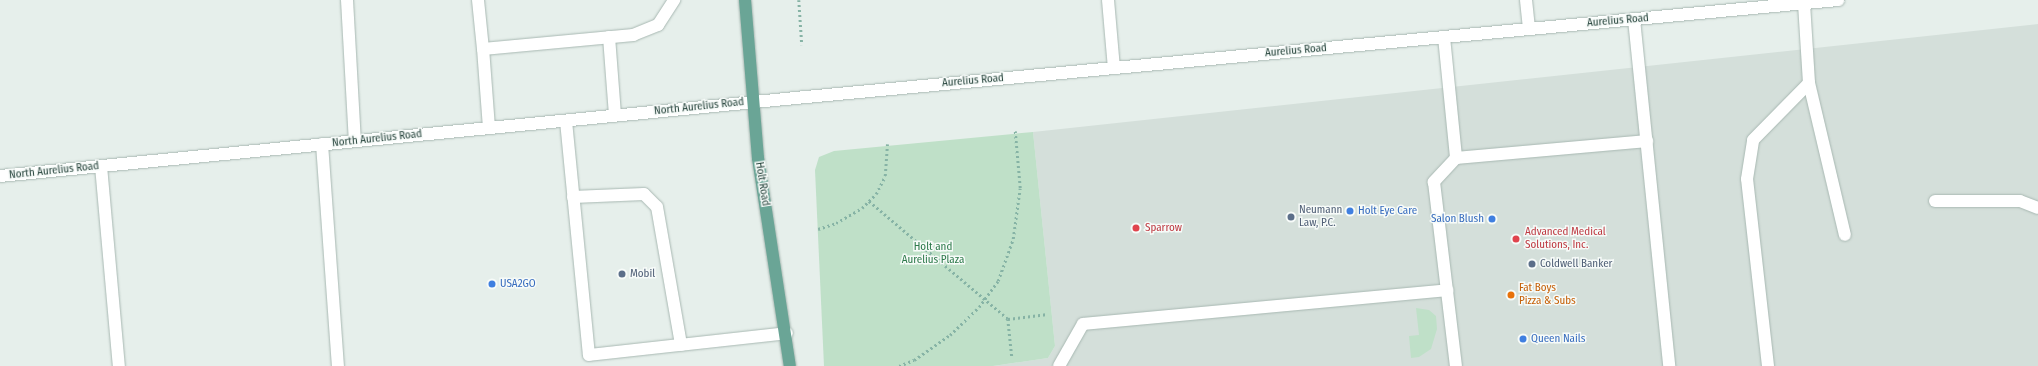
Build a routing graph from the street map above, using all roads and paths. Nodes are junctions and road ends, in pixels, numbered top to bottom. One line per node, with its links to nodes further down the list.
1 (347, 0): 23 (street)
2 (478, 0): 15 (street)
3 (674, 0): 12 (street)
4 (745, 0): 18 (main road, Holt Road)
5 (799, 0): 14 (path)
6 (1108, 0): 16 (street)
7 (1526, 0): 11 (street)
8 (1838, 0): 9 (street, Aurelius Road)
9 (1804, 3): 10 (street, Aurelius Road); 17 (street)
10 (1634, 19): 11 (street, Aurelius Road); 24 (street)
11 (1529, 29): 13 (street, Aurelius Road)
12 (609, 37): 15 (street); 19 (street)
13 (1444, 37): 16 (street, Aurelius Road); 27 (street)
14 (802, 45)
15 (482, 49): 21 (street)
16 (1114, 68): 18 (street, Aurelius Road)
17 (1809, 82): 35 (street); 50 (street)
18 (753, 102): 19 (street, North Aurelius Road); 40 (main road, Holt Road)
19 (615, 115): 20 (street, North Aurelius Road)
20 (566, 121): 21 (street, North Aurelius Road); 30 (street)
21 (489, 128): 23 (street, North Aurelius Road)
22 (1015, 131): 37 (path)
23 (356, 141): 25 (street, North Aurelius Road)
24 (1647, 141): 27 (street); 49 (street)
25 (322, 144): 28 (street, North Aurelius Road); 44 (street)
26 (887, 144): 31 (path)
27 (1456, 158): 36 (street)
28 (101, 166): 29 (street, North Aurelius Road); 43 (street)
29 (0, 176)
30 (573, 197): 41 (street); 41 (street)
31 (869, 200): 34 (path); 37 (path)
32 (1935, 201): 33 (street)
33 (2038, 208)
34 (818, 229)
35 (1845, 235)
36 (1446, 290): 47 (street); 48 (street)
37 (986, 298): 39 (path); 46 (path)
38 (1048, 314): 39 (path)
39 (1008, 319): 42 (path)
40 (787, 333): 41 (street); 45 (main road, Holt Road)
41 (681, 345)
42 (1012, 356)
43 (119, 366)
44 (338, 366)
45 (790, 366)
46 (899, 366)
47 (1059, 366)
48 (1456, 366)
49 (1669, 366)
50 (1768, 366)

